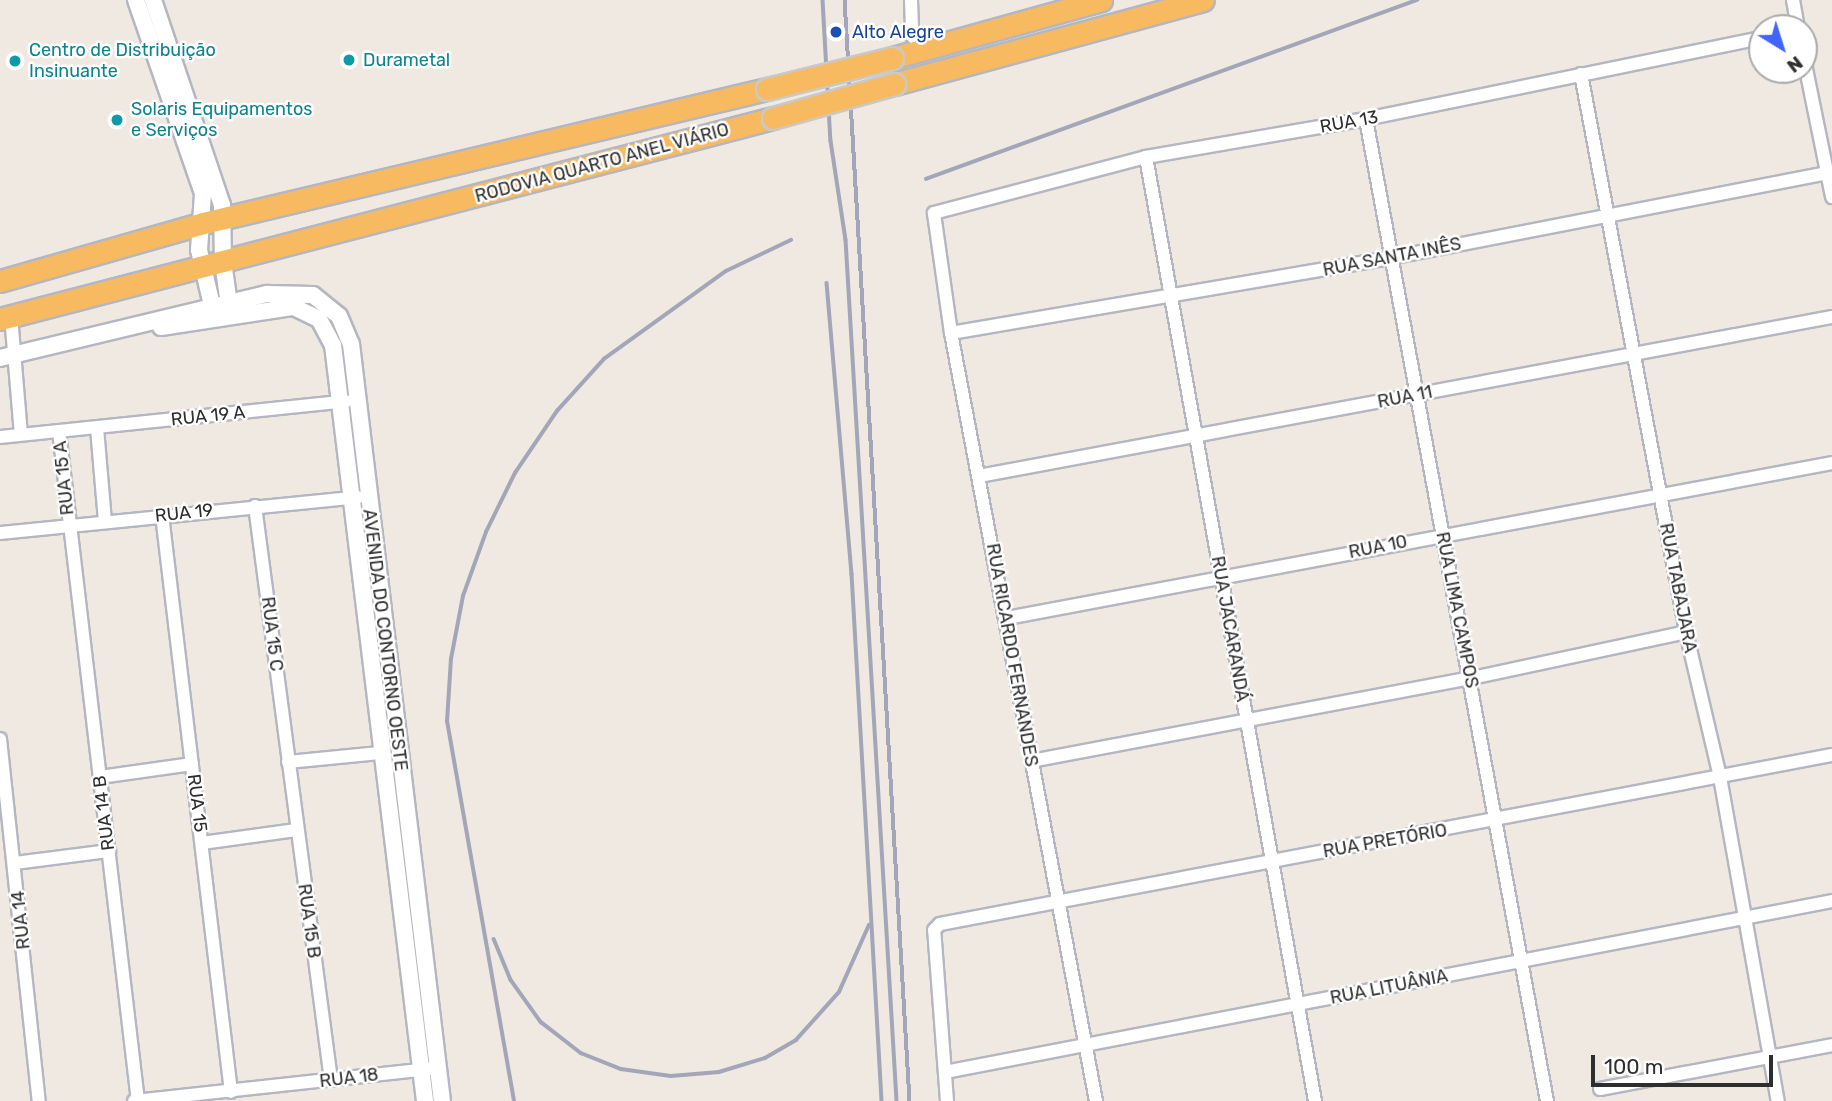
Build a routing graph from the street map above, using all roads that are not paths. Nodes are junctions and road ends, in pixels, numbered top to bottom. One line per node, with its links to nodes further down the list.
1 (136, 0): 16 (street)
2 (153, 0): 16 (street)
3 (911, 0): 7 (street)
4 (1101, 0): 7 (highway, RODOVIA QUARTO ANEL VIÁRIO)
5 (1203, 0): 18 (highway, RODOVIA QUARTO ANEL VIÁRIO, bridge)
6 (1748, 41): 8 (street, RUA 13)
7 (924, 49): 16 (highway, RODOVIA QUARTO ANEL VIÁRIO, bridge)
8 (1581, 74): 10 (street, RUA 13); 15 (street, RUA TABAJARA)
9 (1810, 84): 12 (street)
10 (1366, 120): 11 (street, RUA 13); 17 (street, RUA LIMA CAMPOS)
11 (1146, 157): 14 (street, RUA 13); 21 (street, RUA JACARANDÁ)
12 (1830, 172): 13 (street); 15 (street, RUA SANTA INÊS)
13 (1832, 197)
14 (937, 210): 25 (street, RUA RICARDO FERNANDES)
15 (1609, 215): 17 (street, RUA SANTA INÊS); 26 (street, RUA TABAJARA)
16 (213, 221): 18 (street); 19 (street); 20 (highway, RODOVIA QUARTO ANEL VIÁRIO)
17 (1390, 258): 21 (street, RUA SANTA INÊS); 28 (street, RUA LIMA CAMPOS)
18 (223, 262): 19 (highway, RODOVIA QUARTO ANEL VIÁRIO); 22 (street)
19 (201, 268): 22 (street); 24 (highway, RODOVIA QUARTO ANEL VIÁRIO)
20 (0, 281)
21 (1173, 297): 25 (street, RUA SANTA INÊS); 35 (street, RUA JACARANDÁ)
22 (222, 311): 27 (street); 29 (street, AVENIDA DO CONTORNO OESTE); 30 (street, AVENIDA DO CONTORNO OESTE)
23 (1832, 317): 26 (street, RUA 11)
24 (6, 318): 27 (street)
25 (951, 333): 37 (street, RUA RICARDO FERNANDES)
26 (1632, 354): 28 (street, RUA 11); 38 (street, RUA TABAJARA)
27 (7, 357): 33 (street)
28 (1416, 395): 35 (street, RUA 11); 46 (street, RUA LIMA CAMPOS)
29 (357, 400): 30 (street, RUA 19 A); 39 (street, AVENIDA DO CONTORNO OESTE)
30 (340, 402): 31 (street, RUA 19 A); 40 (street, AVENIDA DO CONTORNO OESTE)
31 (97, 428): 32 (street, RUA 19 A); 43 (street)
32 (59, 431): 33 (street, RUA 19 A); 44 (street, RUA 15 A)
33 (21, 434): 34 (street, RUA 19 A)
34 (0, 437)
35 (1195, 437): 37 (street, RUA 11); 47 (street, RUA JACARANDÁ)
36 (1832, 463): 38 (street, RUA 10)
37 (979, 476): 48 (street, RUA RICARDO FERNANDES)
38 (1660, 494): 46 (street, RUA 10); 49 (street, RUA TABAJARA)
39 (368, 496): 40 (street, RUA 19); 50 (street, AVENIDA DO CONTORNO OESTE)
40 (351, 497): 41 (street, RUA 19); 51 (street, AVENIDA DO CONTORNO OESTE)
41 (255, 506): 42 (street, RUA 19); 60 (street, RUA 15 C)
42 (162, 515): 43 (street, RUA 19); 61 (street, RUA 15)
43 (105, 522): 44 (street, RUA 19)
44 (69, 525): 45 (street, RUA 19); 62 (street, RUA 14 B)
45 (0, 533)
46 (1442, 535): 47 (street, RUA 10); 52 (street, RUA LIMA CAMPOS)
47 (1220, 578): 48 (street, RUA 10); 55 (street, RUA JACARANDÁ)
48 (1007, 618): 59 (street, RUA RICARDO FERNANDES)
49 (1686, 632): 52 (street); 63 (street, RUA TABAJARA)
50 (386, 655): 51 (street); 53 (street, AVENIDA DO CONTORNO OESTE)
51 (369, 656): 54 (street, AVENIDA DO CONTORNO OESTE)
52 (1472, 678): 55 (street); 65 (street, RUA LIMA CAMPOS)
53 (391, 687): 54 (street); 71 (street, AVENIDA DO CONTORNO OESTE)
54 (373, 690): 57 (street, AVENIDA DO CONTORNO OESTE)
55 (1246, 718): 59 (street); 69 (street, RUA JACARANDÁ)
56 (0, 739): 64 (street, RUA 14)
57 (380, 753): 60 (street); 72 (street, AVENIDA DO CONTORNO OESTE)
58 (1832, 755): 63 (street, RUA PRETÓRIO)
59 (1031, 761): 74 (street, RUA RICARDO FERNANDES)
60 (288, 762): 66 (street, RUA 15 B)
61 (192, 764): 62 (street); 67 (street, RUA 15)
62 (100, 777): 68 (street, RUA 14 B)
63 (1720, 777): 65 (street, RUA PRETÓRIO); 76 (street, RUA TABAJARA)
64 (4, 797): 70 (street, RUA 14)
65 (1495, 821): 69 (street, RUA PRETÓRIO); 78 (street, RUA LIMA CAMPOS)
66 (296, 830): 67 (street); 86 (street, RUA 15 B)
67 (202, 843): 88 (street, RUA 15)
68 (109, 851): 70 (street); 90 (street, RUA 14 B)
69 (1271, 860): 74 (street, RUA PRETÓRIO); 79 (street, RUA JACARANDÁ)
70 (15, 863): 89 (street, RUA 14)
71 (416, 884): 72 (street); 75 (street, AVENIDA DO CONTORNO OESTE)
72 (397, 887): 77 (street, AVENIDA DO CONTORNO OESTE)
73 (1832, 901): 76 (street, RUA LITUÂNIA)
74 (1057, 904): 80 (street, RUA RICARDO FERNANDES); 85 (street, RUA PRETÓRIO)
75 (420, 915): 77 (street); 83 (street, AVENIDA DO CONTORNO OESTE)
76 (1746, 915): 78 (street, RUA LITUÂNIA); 82 (street, RUA TABAJARA)
77 (401, 918): 84 (street, AVENIDA DO CONTORNO OESTE)
78 (1521, 961): 79 (street, RUA LITUÂNIA); 96 (street, RUA LIMA CAMPOS)
79 (1299, 1005): 80 (street, RUA LITUÂNIA); 95 (street, RUA JACARANDÁ)
80 (1087, 1044): 85 (street, RUA LITUÂNIA); 94 (street, RUA RICARDO FERNANDES)
81 (1832, 1045): 82 (street)
82 (1771, 1057): 87 (street); 97 (street, RUA TABAJARA)
83 (438, 1068): 84 (street, RUA 18); 92 (street, AVENIDA DO CONTORNO OESTE)
84 (421, 1069): 86 (street, RUA 18); 91 (street, AVENIDA DO CONTORNO OESTE)
85 (945, 1072): 93 (street)
86 (331, 1080): 88 (street, RUA 18)
87 (1600, 1089)
88 (232, 1092): 90 (street, RUA 18)
89 (39, 1101)
90 (136, 1101)
91 (425, 1101)
92 (442, 1101)
93 (947, 1101)
94 (1096, 1101)
95 (1315, 1101)
96 (1547, 1101)
97 (1778, 1101)

